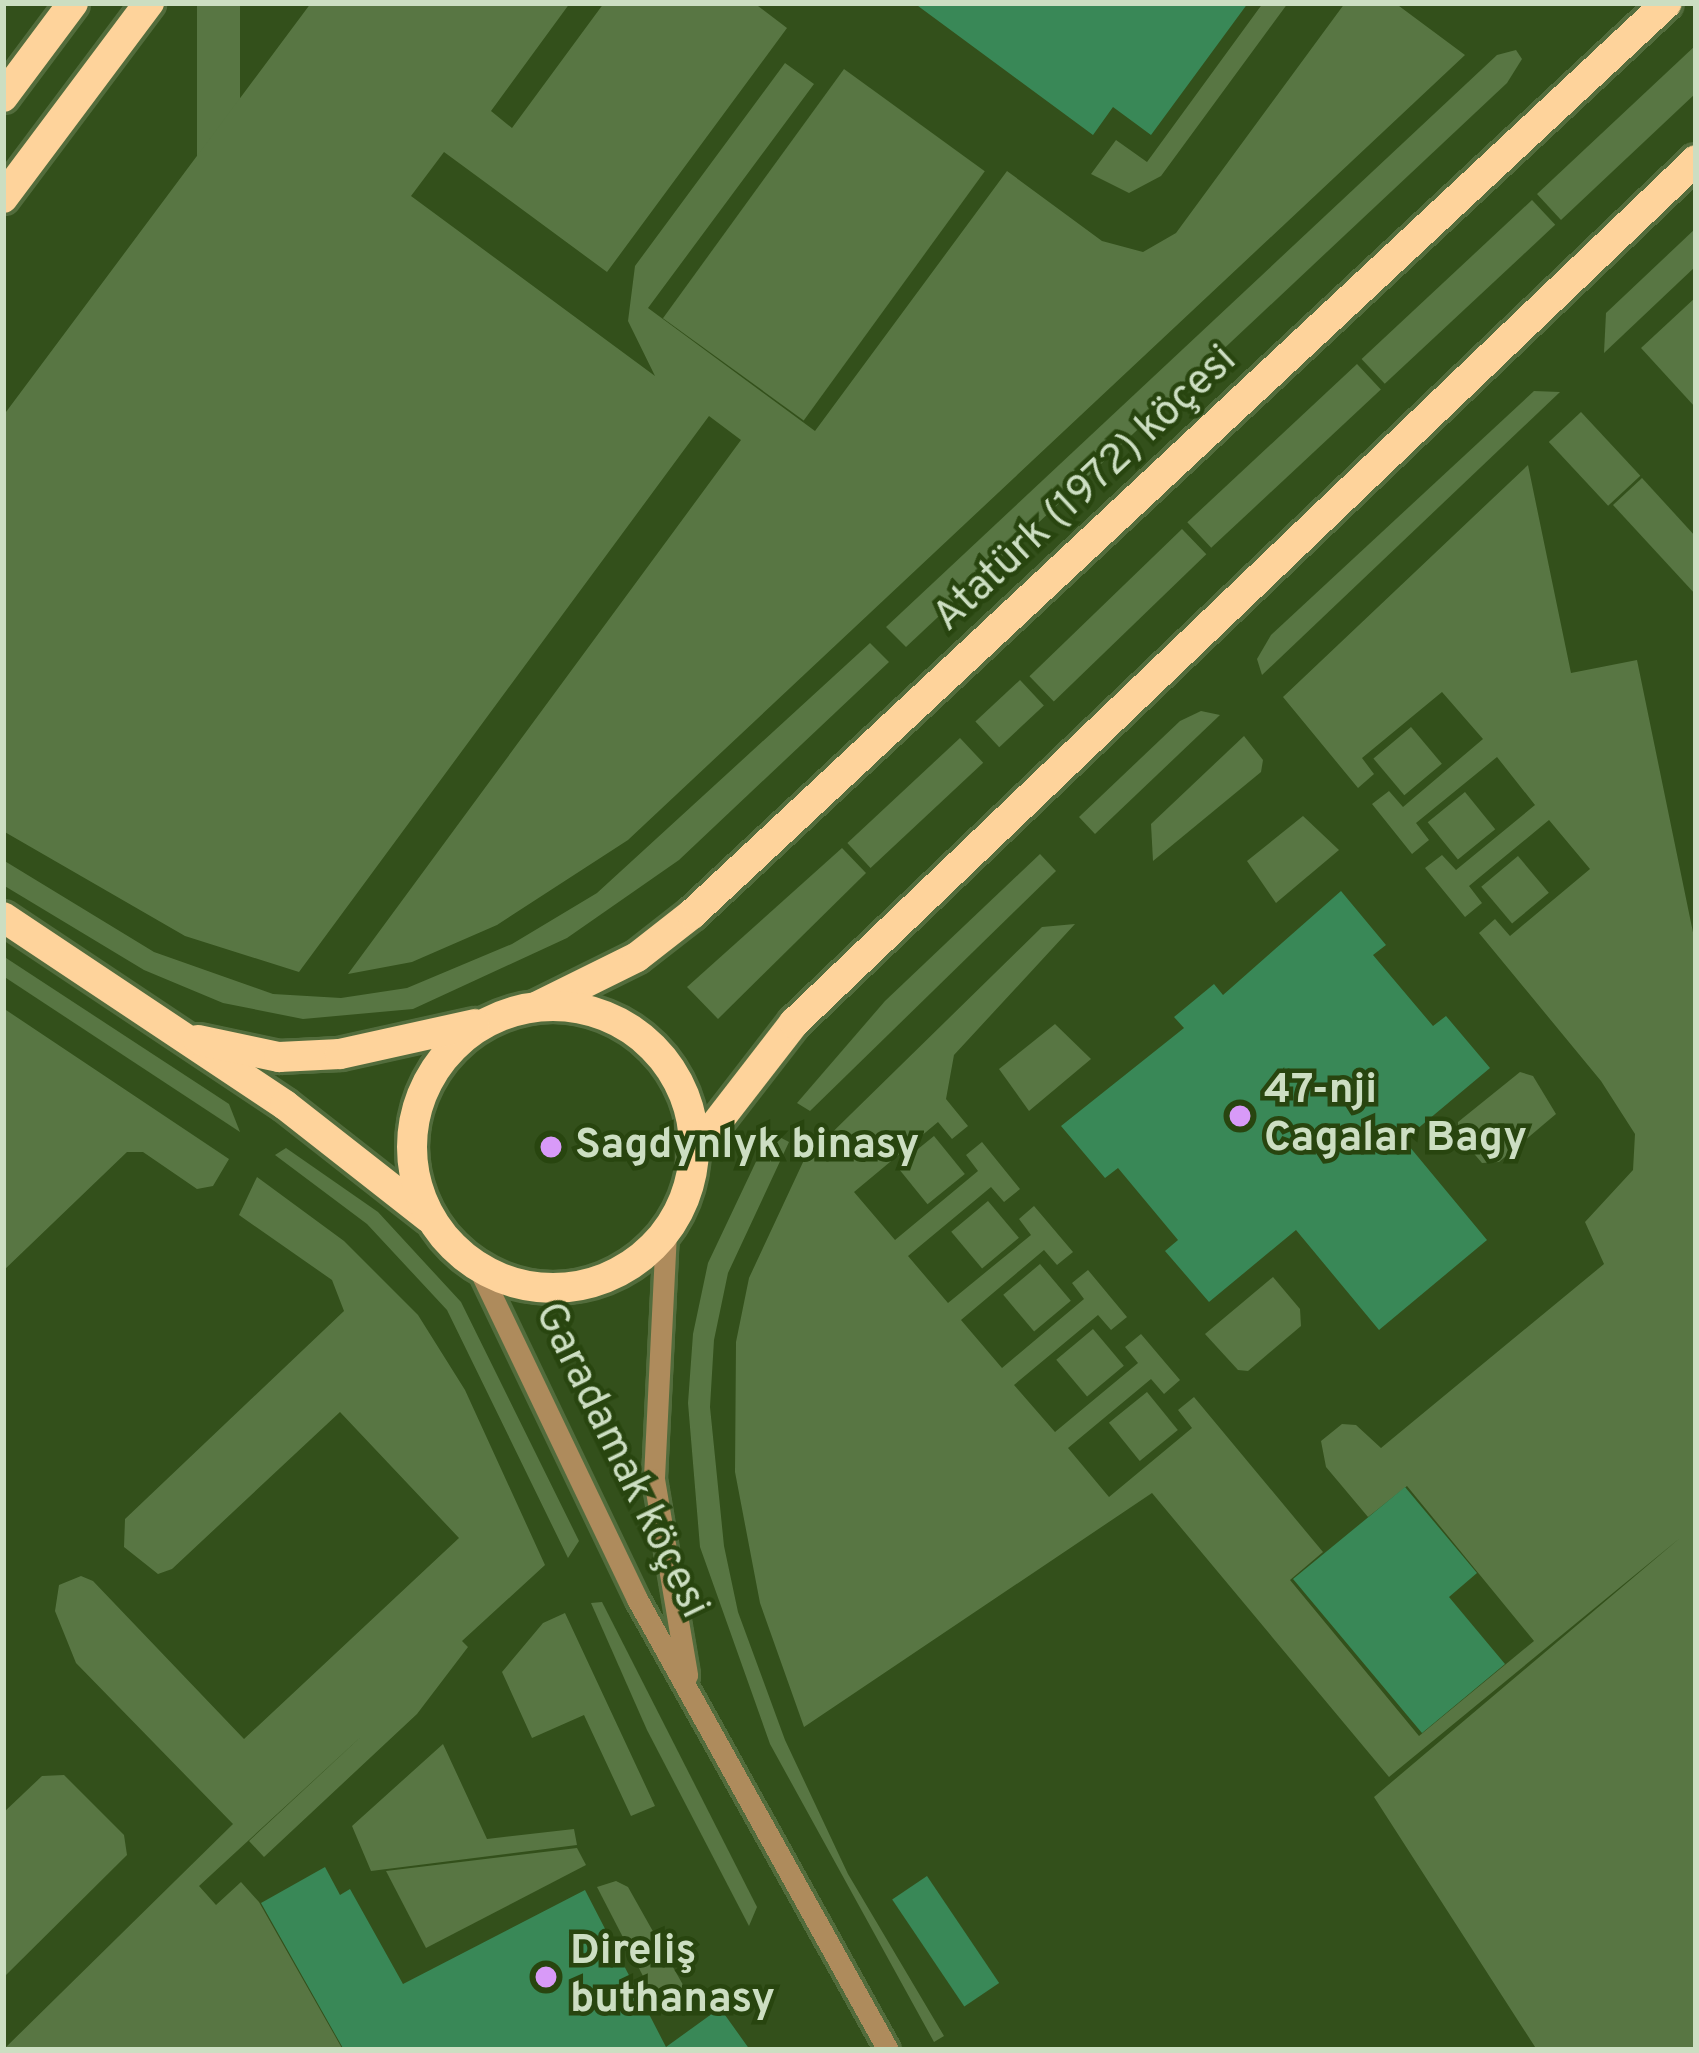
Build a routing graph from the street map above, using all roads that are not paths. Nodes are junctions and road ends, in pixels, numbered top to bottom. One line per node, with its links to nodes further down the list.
1 (73, 3): 4 (main road)
2 (149, 3): 6 (main road)
3 (1667, 3): 8 (main road, Atatürk (1972) köçesi)
4 (3, 97)
5 (1696, 160): 11 (main road)
6 (3, 198)
7 (3, 917): 10 (main road)
8 (538, 1006): 9 (main road); 11 (main road)
9 (492, 1020): 10 (main road); 12 (main road)
10 (181, 1036): 12 (main road)
11 (695, 1151): 13 (main road)
12 (432, 1221): 14 (main road)
13 (667, 1232): 14 (main road); 15 (street, Garadamak köçesi)
14 (476, 1265): 15 (street, Garadamak köçesi)
15 (692, 1693): 16 (street, Garadamak köçesi)
16 (888, 2050)

